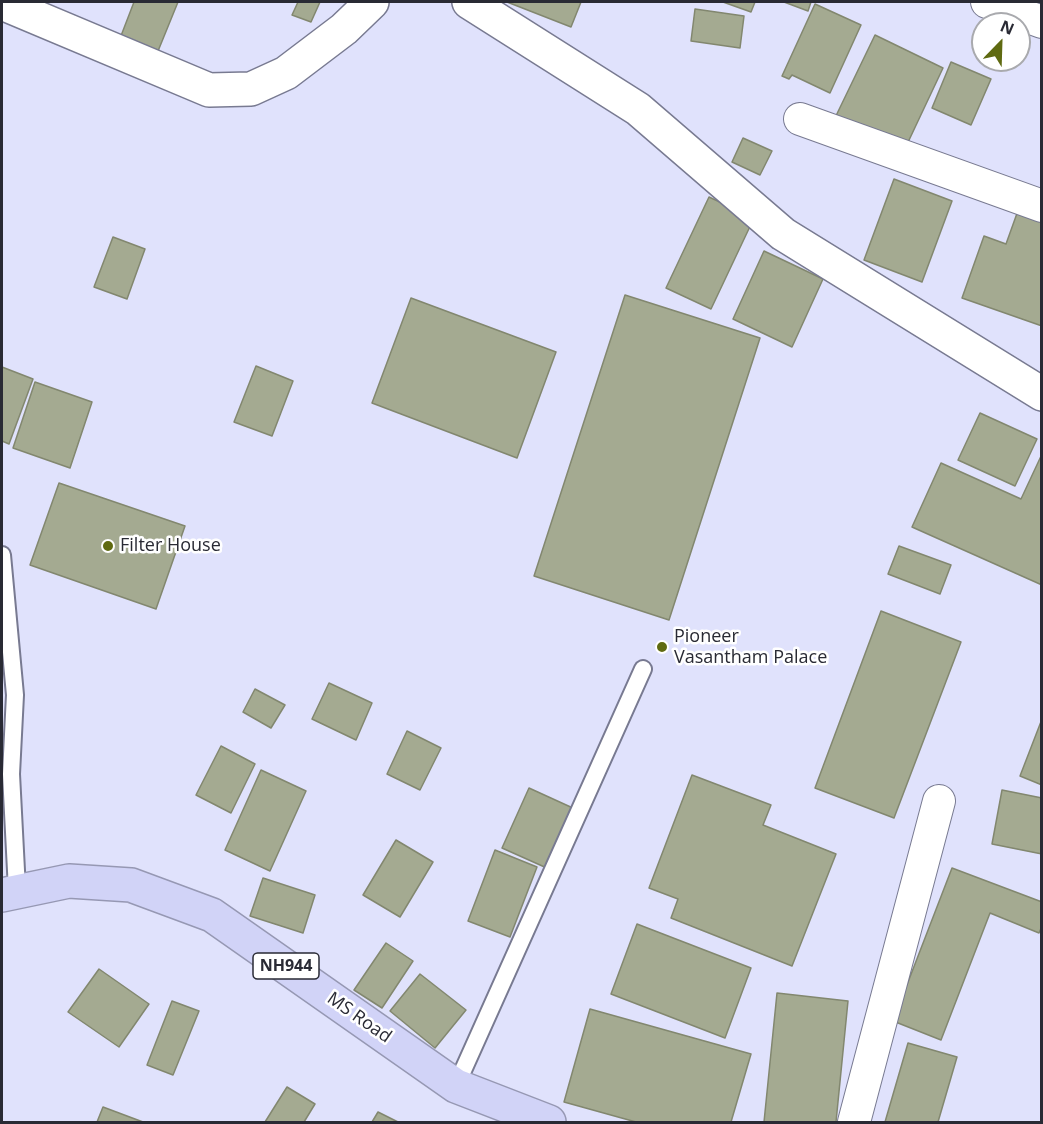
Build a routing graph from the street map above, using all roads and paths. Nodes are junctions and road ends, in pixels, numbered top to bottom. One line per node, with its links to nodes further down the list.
1 (372, 2): 4 (street)
2 (469, 2): 8 (street)
3 (987, 2): 5 (street)
4 (2, 3)
5 (1041, 22)
6 (800, 119): 7 (street)
7 (1041, 207)
8 (1041, 394)
9 (2, 555): 12 (lane)
10 (644, 669): 13 (lane)
11 (939, 801): 15 (street)
12 (9, 893): 13 (highway, MS Road / NH944)
13 (456, 1086): 14 (highway, MS Road / NH944)
14 (549, 1122)
15 (854, 1122)

